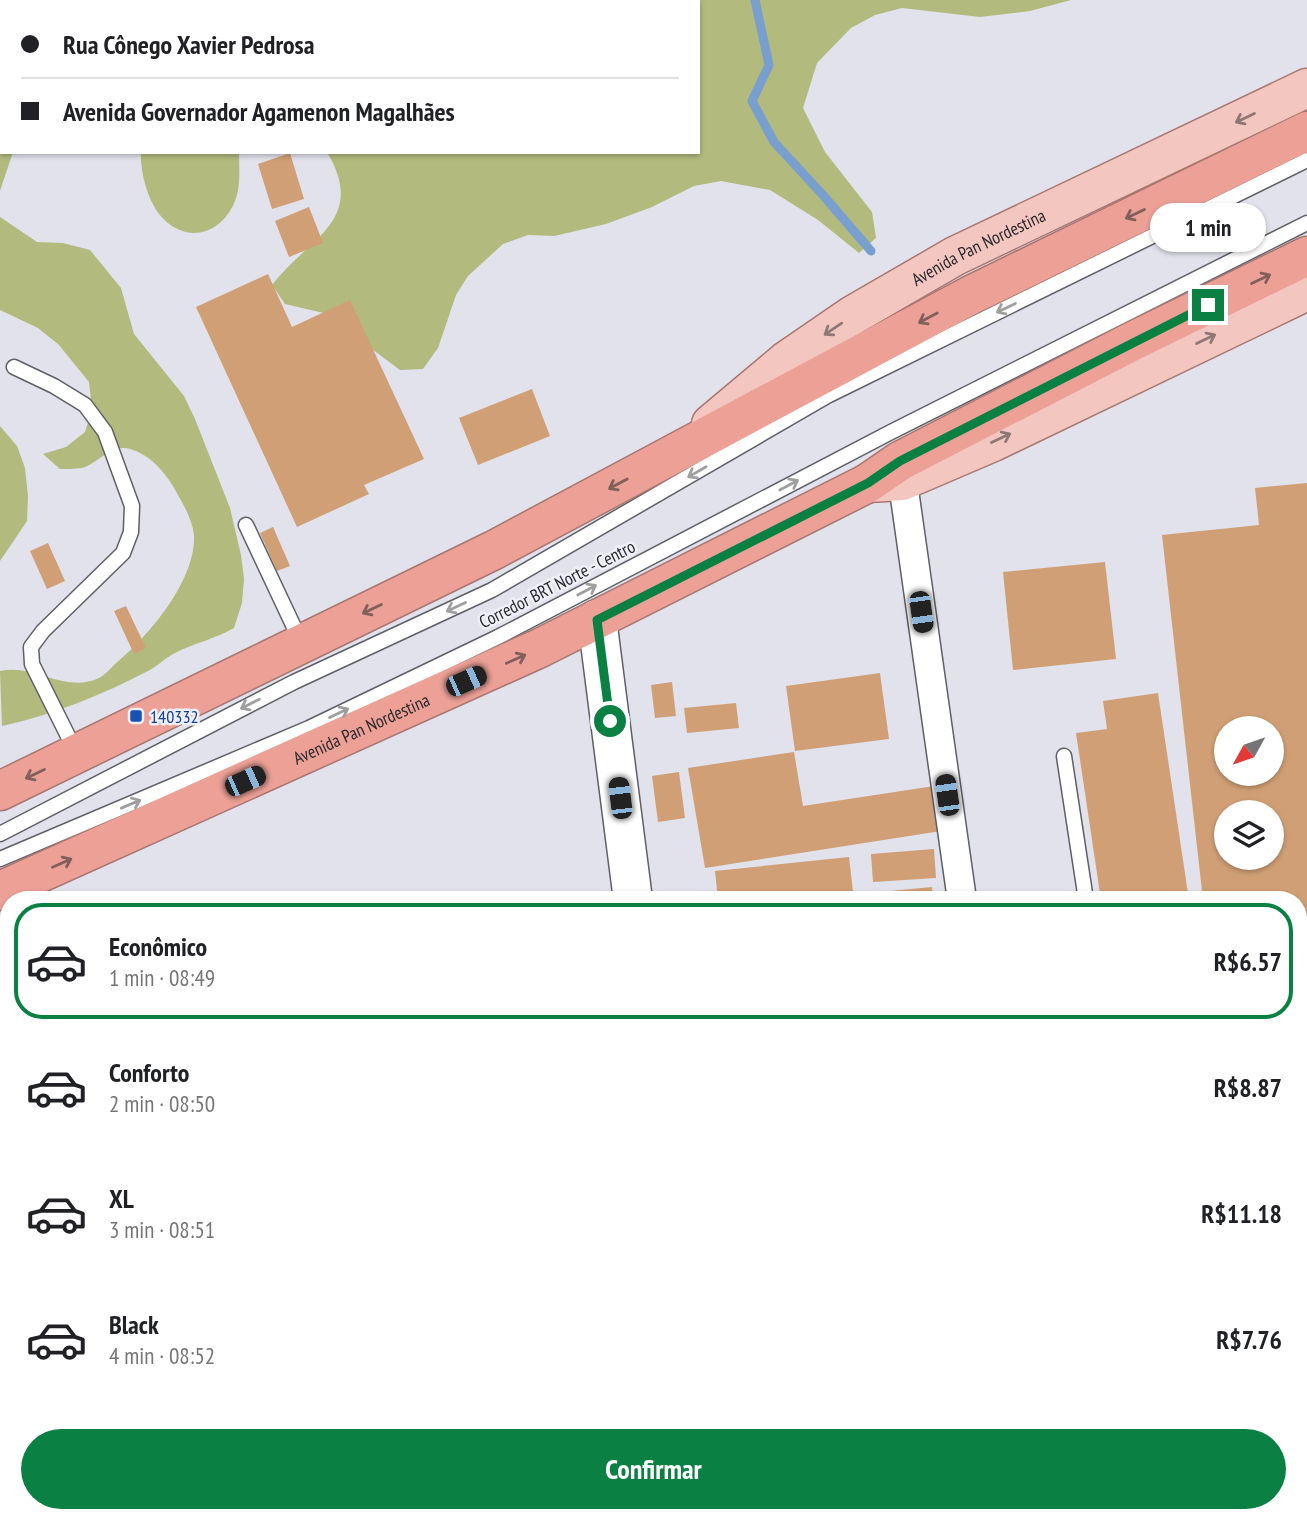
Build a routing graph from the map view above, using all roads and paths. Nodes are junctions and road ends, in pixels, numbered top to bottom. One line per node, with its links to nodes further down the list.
1 (1307, 88): 10 (main road, Avenida Pan Nordestina, one-way to 10)
2 (1307, 131): 6 (highway, Avenida Pan Nordestina, one-way to 6)
3 (1307, 160): 6 (lane, Corredor BRT Norte - Centro)
4 (1307, 223): 8 (lane, Corredor BRT Norte - Centro)
5 (1307, 256): 8 (highway, Avenida Pan Nordestina, one-way to 5)
6 (1060, 265): 10 (highway, Avenida Pan Nordestina, one-way to 10); 18 (lane, Corredor BRT Norte - Centro, one-way to 18)
7 (1307, 291): 11 (main road, Avenida Pan Nordestina, one-way to 7)
8 (1127, 329): 11 (highway, Avenida Pan Nordestina); 19 (lane, Corredor BRT Norte - Centro, one-way to 8)
9 (14, 367): 15 (lane)
10 (678, 452): 14 (highway, Avenida Pan Nordestina, one-way to 14)
11 (890, 475): 13 (highway, Avenida Pan Nordestina); 22 (street)
12 (246, 526): 14 (lane)
13 (597, 620): 20 (highway, Avenida Pan Nordestina, one-way to 13); 21 (street)
14 (302, 643): 15 (highway, Avenida Pan Nordestina)
15 (76, 754): 17 (highway, Avenida Pan Nordestina, one-way to 17)
16 (1064, 756): 23 (lane)
17 (0, 791)
18 (0, 834)
19 (0, 859)
20 (0, 891)
21 (632, 891)
22 (960, 891)
23 (1085, 891)

